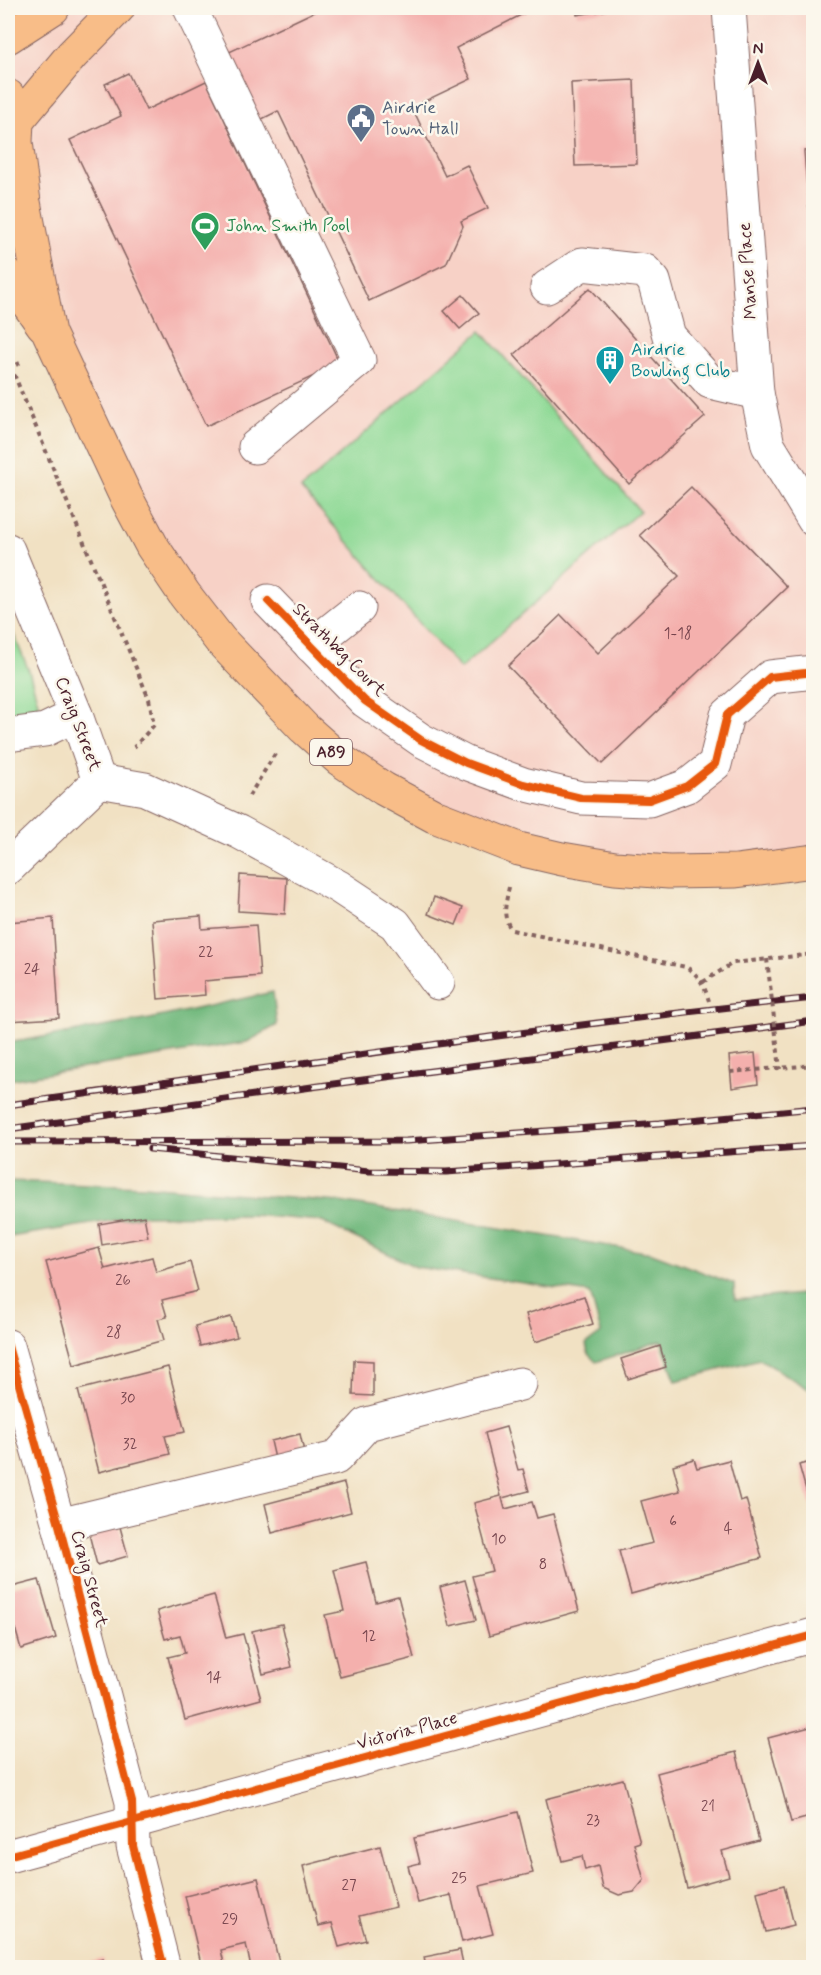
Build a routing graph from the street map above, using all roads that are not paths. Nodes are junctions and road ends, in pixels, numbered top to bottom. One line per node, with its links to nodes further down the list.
1 (53, 8): 5 (main road)
2 (118, 8): 6 (main road)
3 (190, 8): 11 (street)
4 (729, 8): 10 (street, Manse Place)
5 (8, 37)
6 (12, 130): 9 (main road, A89)
7 (8, 276): 9 (main road, A89)
8 (547, 287): 10 (street)
9 (52, 339): 23 (main road, A89)
10 (756, 393): 12 (street, Manse Place)
11 (255, 447)
12 (801, 474): 13 (street, Manse Place)
13 (813, 520)
14 (8, 550): 15 (street, Craig Street)
15 (13, 583): 20 (street, Craig Street)
16 (268, 601): 18 (street, Strathbeg Court)
17 (359, 608): 18 (street, Strathbeg Court)
18 (311, 646): 19 (street, Strathbeg Court)
19 (813, 672)
20 (76, 716): 21 (street); 22 (street, Craig Street)
21 (8, 735)
22 (99, 781): 24 (street, Craig Street); 25 (street)
23 (813, 861)
24 (8, 868)
25 (438, 983)
26 (8, 1346): 28 (street, Craig Street)
27 (519, 1384): 28 (street)
28 (59, 1525): 30 (street, Craig Street)
29 (813, 1635): 30 (street, Victoria Place)
30 (133, 1822): 31 (street, Victoria Place); 32 (street, Craig Street)
31 (8, 1856)
32 (164, 1968)

